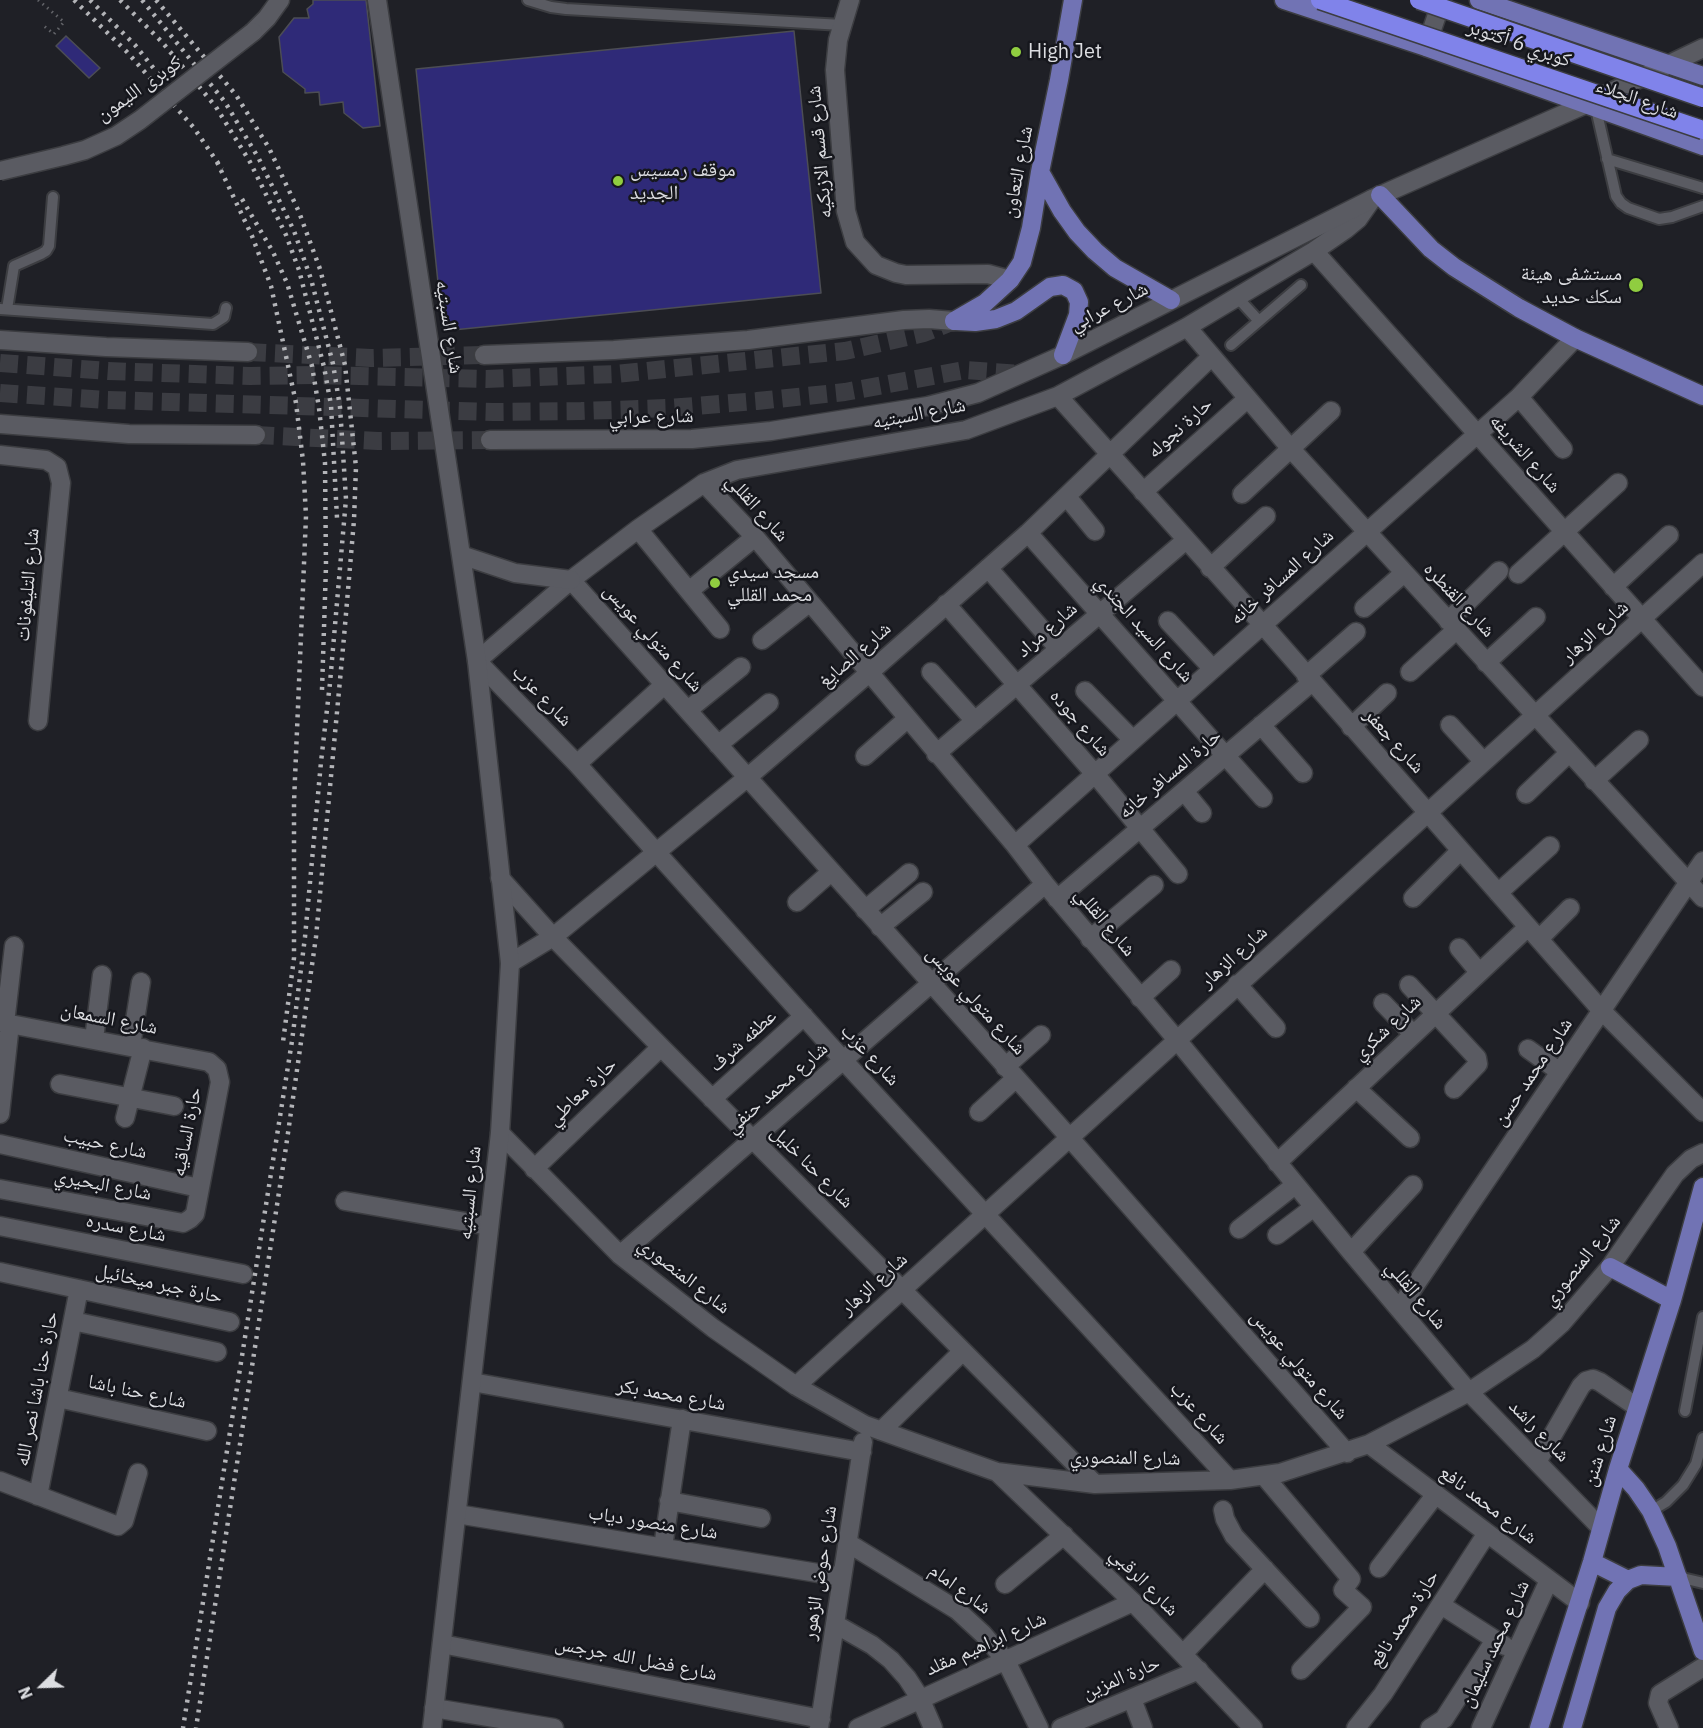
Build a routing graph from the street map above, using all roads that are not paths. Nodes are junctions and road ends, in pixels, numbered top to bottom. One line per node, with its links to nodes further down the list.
1 (280, 0): 21 (street, كوبرى الليمون, bridge)
2 (377, 0): 71 (street, شارع السبتيه)
3 (528, 0): 11 (lane)
4 (850, 0): 11 (street, شارع قسم الازبكيه)
5 (1073, 0): 22 (main road, شارع التعاون)
6 (1284, 0): 12 (main road, شارع الجلاء)
7 (1320, 0): 18 (highway, كوبري 6 أكتوبر, bridge)
8 (1419, 0): 16 (highway, كوبري 6 أكتوبر, bridge)
9 (1442, 0): 12 (street)
10 (1479, 0): 14 (main road)
11 (842, 25): 28 (street, شارع قسم الازبكيه)
12 (1426, 47): 17 (main road, شارع الجلاء)
13 (1703, 48): 14 (street, شارع عرابي)
14 (1669, 64): 15 (main road); 17 (street, شارع عرابي)
15 (1703, 76)
16 (1703, 98)
17 (1590, 107): 19 (main road, شارع الجلاء); 20 (lane); 25 (street, شارع عرابي)
18 (1703, 130)
19 (1703, 146)
20 (1607, 159): 23 (lane); 26 (lane)
21 (0, 171)
22 (1040, 172): 28 (main road, شارع التعاون); 31 (main road)
23 (1703, 188)
24 (52, 197): 33 (lane)
25 (1376, 197): 27 (street, شارع السبتيه); 31 (street, شارع عرابي); 37 (main road)
26 (1703, 206)
27 (1314, 251): 30 (street, شارع السبتيه); 50 (street, شارع الشريفه)
28 (1010, 280): 34 (main road, شارع التعاون)
29 (1301, 285): 35 (lane)
30 (1237, 297): 35 (lane); 36 (street, شارع السبتيه)
31 (1171, 300): 42 (street, شارع عرابي)
32 (226, 308): 33 (lane)
33 (4, 309)
34 (954, 321): 41 (street, شارع السبتيه); 42 (main road)
35 (1259, 321): 39 (lane)
36 (1187, 327): 43 (street, شارع القنطره); 44 (street, شارع السبتيه)
37 (1575, 338): 45 (main road); 46 (street, شارع المسافر خانه)
38 (0, 340): 40 (street)
39 (1231, 345)
40 (248, 352)
41 (484, 355)
42 (1063, 355): 52 (street, شارع عرابي)
43 (1211, 357): 47 (street, شارع القنطره); 56 (street, شارع الصايغ)
44 (1058, 396): 56 (street, شارع جعفر); 57 (street, شارع السبتيه)
45 (1703, 396)
46 (1519, 397): 50 (street, شارع المسافر خانه); 54 (street)
47 (1247, 399): 53 (street, شارع القنطره); 59 (street, حارة نجوله)
48 (1331, 411): 53 (street)
49 (0, 424): 51 (street)
50 (1477, 434): 65 (street, شارع المسافر خانه); 67 (street, شارع الشريفه)
51 (256, 435)
52 (490, 441)
53 (1291, 449): 60 (street); 65 (street, شارع القنطره)
54 (1563, 449)
55 (0, 455): 112 (street, شارع التليفونات)
56 (1110, 456): 59 (street, شارع جعفر); 61 (street, شارع الصايغ)
57 (704, 483): 63 (street, شارع السبتيه); 69 (street, شارع القللي)
58 (1617, 483): 67 (street)
59 (1143, 492): 70 (street, شارع جعفر)
60 (1242, 494)
61 (1067, 497): 64 (street); 66 (street, شارع الصايغ)
62 (1266, 516): 74 (street)
63 (638, 530): 78 (street, شارع السبتيه); 80 (street)
64 (1095, 531)
65 (1367, 532): 76 (street, شارع القنطره); 88 (street, شارع المسافر خانه)
66 (1028, 533): 73 (street, شارع الصايغ); 84 (street, شارع السيد الجندي)
67 (1565, 533): 77 (street); 79 (street, شارع الشريفه)
68 (1669, 535): 79 (street)
69 (755, 537): 80 (street); 81 (street, شارع القللي)
70 (1186, 540): 74 (street, شارع جعفر); 84 (street, شارع مراد)
71 (461, 555): 78 (street); 94 (street, شارع السبتيه)
72 (1703, 563): 86 (street, شارع الزهار)
73 (988, 568): 82 (street, شارع الصايغ); 93 (street)
74 (1210, 568): 88 (street, شارع جعفر)
75 (1499, 571): 89 (street)
76 (1404, 573): 83 (street); 89 (street, شارع القنطره)
77 (1518, 574)
78 (571, 580): 94 (street, شارع السبتيه); 102 (street, شارع متولي عويس)
79 (1614, 587): 86 (street, شارع الشريفه)
80 (688, 591): 90 (street)
81 (809, 603): 92 (street); 100 (street, شارع القللي)
82 (946, 604): 100 (street, شارع الصايغ); 103 (street, شارع جوده)
83 (1364, 608)
84 (1100, 614): 93 (street, شارع مراد); 107 (street, شارع السيد الجندي)
85 (1536, 617): 95 (street)
86 (1643, 619): 104 (street, شارع الشريفه); 110 (street, شارع الزهار)
87 (1168, 621): 97 (street)
88 (1263, 625): 97 (street, شارع المسافر خانه); 101 (street, شارع جعفر)
89 (1452, 625): 95 (street, شارع القنطره); 99 (street)
90 (720, 629)
91 (1356, 632): 101 (street, حارة المسافر خانه)
92 (762, 640)
93 (1059, 649): 103 (street, شارع مراد)
94 (477, 661): 125 (street, شارع عزب); 144 (street, شارع السبتيه)
95 (1486, 663): 110 (street, شارع القنطره)
96 (741, 667): 109 (street)
97 (1213, 669): 107 (street, شارع المسافر خانه)
98 (931, 672): 113 (street)
99 (1410, 672)
100 (869, 673): 111 (street, شارع القللي); 128 (street, شارع الصايغ)
101 (1309, 679): 115 (street, حارة المسافر خانه); 116 (street, شارع جعفر)
102 (664, 685): 109 (street, شارع متولي عويس); 125 (street)
103 (1017, 685): 113 (street, شارع مراد); 127 (street, شارع جوده)
104 (1703, 687)
105 (1085, 691): 117 (street)
106 (1387, 693): 116 (street)
107 (1177, 701): 117 (street, شارع المسافر خانه); 123 (street, شارع السيد الجندي)
108 (769, 704): 119 (street)
109 (688, 710): 119 (street, شارع متولي عويس)
110 (1534, 715): 120 (street, شارع القنطره); 124 (street, شارع الزهار)
111 (907, 719): 121 (street, شارع القللي); 122 (street)
112 (38, 721)
113 (975, 721): 121 (street, شارع مراد)
114 (1450, 724): 124 (street)
115 (1261, 725): 123 (street, حارة المسافر خانه); 126 (street)
116 (1351, 727): 133 (street, شارع جعفر)
117 (1133, 740): 127 (street, شارع المسافر خانه)
118 (1639, 740): 129 (street)
119 (718, 745): 128 (street, شارع متولي عويس)
120 (1569, 753): 129 (street, شارع القنطره); 131 (street)
121 (936, 754): 136 (street, شارع القللي)
122 (865, 756)
123 (1225, 756): 130 (street, حارة المسافر خانه); 132 (street, شارع السيد الجندي)
124 (1484, 761): 133 (street, شارع الزهار)
125 (577, 764): 139 (street, شارع عزب)
126 (1304, 773)
127 (1095, 774): 135 (street, شارع جوده); 136 (street, شارع المسافر خانه)
128 (748, 777): 139 (street, شارع الصايغ); 141 (street, شارع متولي عويس)
129 (1594, 781): 145 (street, شارع القنطره)
130 (1184, 791): 134 (street); 135 (street, حارة المسافر خانه)
131 (1526, 794)
132 (1263, 798)
133 (1428, 812): 138 (street, شارع جعفر); 168 (street, شارع الزهار)
134 (1202, 813)
135 (1140, 829): 143 (street, شارع جوده); 152 (street, حارة المسافر خانه)
136 (1015, 845): 146 (street, شارع القللي)
137 (1550, 846): 149 (street)
138 (1460, 851): 149 (street, شارع جعفر); 150 (street)
139 (658, 852): 158 (street, شارع الصايغ); 174 (street, شارع عزب)
140 (1703, 861): 145 (street, شارع محمد حسن)
141 (831, 872): 153 (street); 155 (street, شارع متولي عويس)
142 (909, 873): 155 (street)
143 (1178, 874)
144 (500, 878): 158 (street, شارع حنا خليل); 162 (street, شارع السبتيه)
145 (1688, 882): 151 (street, شارع القنطره); 172 (street, شارع محمد حسن)
146 (1045, 884): 152 (street, شارع القللي); 167 (street, شارع محمد حنفي)
147 (1154, 885): 159 (street)
148 (923, 892): 156 (street)
149 (1498, 893): 157 (street, شارع جعفر)
150 (1413, 898)
151 (1703, 898)
152 (1057, 899): 159 (street, شارع القللي)
153 (797, 902)
154 (1570, 908): 157 (street, شارع شكري)
155 (865, 910): 156 (street, شارع متولي عويس)
156 (880, 927): 167 (street, شارع متولي عويس)
157 (1533, 933): 164 (street, شارع شكري); 172 (street, شارع جعفر)
158 (553, 937): 162 (street, شارع الصايغ); 182 (street, شارع حنا خليل)
159 (1090, 939): 170 (street, شارع القللي)
160 (14, 946): 175 (street)
161 (1459, 948): 164 (street)
162 (510, 963): 198 (street, شارع السبتيه)
163 (1171, 970): 170 (street)
164 (1479, 972): 173 (street, شارع شكري)
165 (102, 975): 179 (street)
166 (141, 982): 181 (street)
167 (931, 984): 184 (street, شارع محمد حنفي); 187 (street, شارع متولي عويس)
168 (1237, 984): 176 (street); 180 (street, شارع الزهار)
169 (1408, 985): 173 (street)
170 (1140, 998): 180 (street, شارع القللي)
171 (1383, 1003): 177 (street)
172 (1602, 1011): 186 (street, شارع محمد حسن); 195 (street, شارع جعفر)
173 (1435, 1014): 177 (street, شارع شكري); 190 (street)
174 (804, 1016): 184 (street, شارع عزب); 192 (street, عطفه شرف)
175 (5, 1023): 179 (street, شارع السمعان); 196 (street)
176 (1276, 1028)
177 (1413, 1034): 189 (street, شارع شكري)
178 (1041, 1035): 187 (street)
179 (94, 1039): 181 (street, شارع السمعان)
180 (1177, 1040): 199 (street, شارع الزهار); 204 (street, شارع القللي)
181 (137, 1047): 185 (street, شارع السمعان); 191 (street)
182 (661, 1047): 192 (street, شارع حنا خليل); 205 (street, حارة معاطي)
183 (1528, 1049): 186 (street)
184 (844, 1061): 201 (street, شارع محمد حنفي); 214 (street, شارع عزب)
185 (209, 1062): 209 (street, حارة الساقيه)
186 (1560, 1072): 227 (street, شارع محمد حسن)
187 (1010, 1073): 194 (street); 199 (street, شارع متولي عويس)
188 (60, 1084): 191 (street)
189 (1356, 1088): 200 (street); 204 (street, شارع شكري)
190 (1454, 1089)
191 (130, 1098): 193 (street); 197 (street)
192 (712, 1099): 201 (street, شارع حنا خليل)
193 (174, 1106)
194 (979, 1112)
195 (1703, 1112)
196 (0, 1114)
197 (125, 1118)
198 (500, 1133): 205 (street, شارع المنصوري); 216 (street, شارع السبتيه)
199 (1069, 1137): 214 (street, شارع الزهار); 245 (street, شارع متولي عويس)
200 (1410, 1138)
201 (753, 1139): 220 (street, شارع محمد حنفي); 225 (street, شارع حنا خليل)
202 (0, 1144): 209 (street, شارع حبيب)
203 (1703, 1153): 221 (street, شارع المنصوري)
204 (1277, 1163): 206 (street, شارع القللي)
205 (534, 1169): 220 (street, شارع المنصوري)
206 (1295, 1185): 212 (street, شارع القللي); 217 (street)
207 (1413, 1185): 219 (street)
208 (0, 1188): 213 (street, شارع البحيري)
209 (199, 1188): 213 (street, حارة الساقيه)
210 (345, 1201): 216 (street)
211 (1702, 1201): 226 (main road, شارع شنن)
212 (1314, 1208): 218 (street); 219 (street, شارع القللي)
213 (195, 1214)
214 (986, 1214): 225 (street, شارع الزهار); 251 (street, شارع عزب)
215 (0, 1226): 223 (street, شارع سدره)
216 (489, 1226): 233 (street, شارع السبتيه)
217 (1239, 1229)
218 (1277, 1235)
219 (1351, 1252): 227 (street, شارع القللي)
220 (620, 1255): 234 (street, شارع المنصوري)
221 (1610, 1266): 226 (main road); 235 (street, شارع المنصوري)
222 (0, 1272): 224 (street, حارة جبر ميخائيل)
223 (243, 1274)
224 (79, 1289): 229 (street, حارة حنا باشا نصر الله); 230 (street, حارة جبر ميخائيل)
225 (903, 1289): 231 (street, شارع حنا خليل); 234 (street, شارع الزهار)
226 (1672, 1300): 237 (main road, شارع شنن)
227 (1399, 1309): 235 (street, شارع القللي)
228 (1703, 1317): 238 (lane)
229 (73, 1322): 232 (street); 236 (street, حارة حنا باشا نصر الله)
230 (230, 1323)
231 (963, 1351): 240 (street); 253 (street, شارع حنا خليل)
232 (217, 1352)
233 (472, 1382): 239 (street, شارع محمد بكر); 259 (street, شارع السبتيه)
234 (796, 1386): 240 (street, شارع المنصوري)
235 (1469, 1392): 243 (street, شارع المنصوري); 246 (street, شارع راشد)
236 (58, 1398): 241 (street, شارع حنا باشا); 255 (street, حارة حنا باشا نصر الله)
237 (1637, 1407): 246 (street); 247 (main road, شارع شنن)
238 (1684, 1411)
239 (682, 1419): 244 (street, شارع محمد بكر); 256 (street)
240 (873, 1428): 244 (street, شارع حوض الزهور); 248 (street, شارع المنصوري)
241 (207, 1431)
242 (1703, 1438): 258 (lane)
243 (1370, 1444): 245 (street, شارع المنصوري); 254 (street, شارع محمد نافع)
244 (862, 1452): 264 (street, شارع حوض الزهور)
245 (1347, 1453): 250 (street, شارع المنصوري)
246 (1537, 1462): 261 (street, شارع راشد)
247 (1618, 1469): 258 (main road); 261 (main road, شارع شنن)
248 (998, 1472): 253 (street, شارع المنصوري); 263 (street, شارع الرقبي)
249 (138, 1473): 255 (street)
250 (1265, 1477): 251 (street, شارع المنصوري); 288 (street)
251 (1230, 1480): 253 (street, شارع المنصوري)
252 (0, 1481): 255 (street)
253 (1095, 1484)
254 (1436, 1494): 262 (street, شارع محمد نافع); 267 (street)
255 (38, 1496)
256 (669, 1502): 260 (street); 265 (street)
257 (1223, 1510): 268 (street)
258 (1651, 1511): 270 (main road)
259 (457, 1514): 265 (street, شارع منصور دياب); 281 (street, شارع السبتيه)
260 (762, 1518)
261 (1602, 1528): 266 (main road, شارع شنن)
262 (1487, 1533): 271 (street, شارع محمد نافع); 277 (street, حارة محمد نافع)
263 (1064, 1535): 274 (street); 275 (street, شارع الرقبي)
264 (848, 1543): 269 (street, شارع حوض الزهور); 285 (street, شارع امام)
265 (663, 1548): 269 (street, شارع منصور دياب)
266 (1592, 1562): 272 (main road); 276 (main road, شارع شنن)
267 (1379, 1568)
268 (1265, 1569): 278 (street); 284 (street)
269 (842, 1577): 279 (street, شارع حوض الزهور)
270 (1678, 1577): 272 (main road); 273 (lane); 282 (main road)
271 (1549, 1580): 276 (street, شارع محمد نافع); 283 (street, شارع محمد سليمان)
272 (1628, 1580): 306 (main road)
273 (1703, 1583)
274 (1005, 1584)
275 (1133, 1602): 284 (street, شارع الرقبي); 285 (street, شارع ابراهيم مقلد)
276 (1580, 1603): 305 (main road, شارع شنن)
277 (1441, 1605): 280 (street); 302 (street, حارة محمد نافع)
278 (1310, 1618)
279 (835, 1624): 289 (street); 293 (street, شارع حوض الزهور)
280 (1495, 1640): 283 (street); 303 (street)
281 (442, 1644): 291 (street, شارع السبتيه); 293 (street, شارع فضل الله جرجس)
282 (1703, 1652)
283 (1516, 1653): 304 (street, شارع محمد سليمان)
284 (1184, 1654): 287 (street, شارع الرقبي)
285 (1006, 1661): 289 (street, شارع ابراهيم مقلد); 298 (street, شارع امام)
286 (1703, 1667): 307 (street)
287 (1199, 1670): 290 (street, حارة المزين); 301 (street, شارع الرقبي)
288 (1301, 1671)
289 (920, 1698): 296 (street, شارع ابراهيم مقلد); 297 (street)
290 (1132, 1699): 292 (street, حارة المزين); 300 (street)
291 (434, 1708): 294 (street, شارع السبتيه); 295 (street)
292 (1091, 1722): 299 (street, حارة المزين)
293 (820, 1723)
294 (432, 1728)
295 (554, 1728)
296 (858, 1728)
297 (933, 1728)
298 (1039, 1728)
299 (1061, 1728)
300 (1143, 1728)
301 (1253, 1728)
302 (1356, 1728)
303 (1430, 1728)
304 (1481, 1728)
305 (1539, 1728)
306 (1572, 1728)
307 (1669, 1728)

